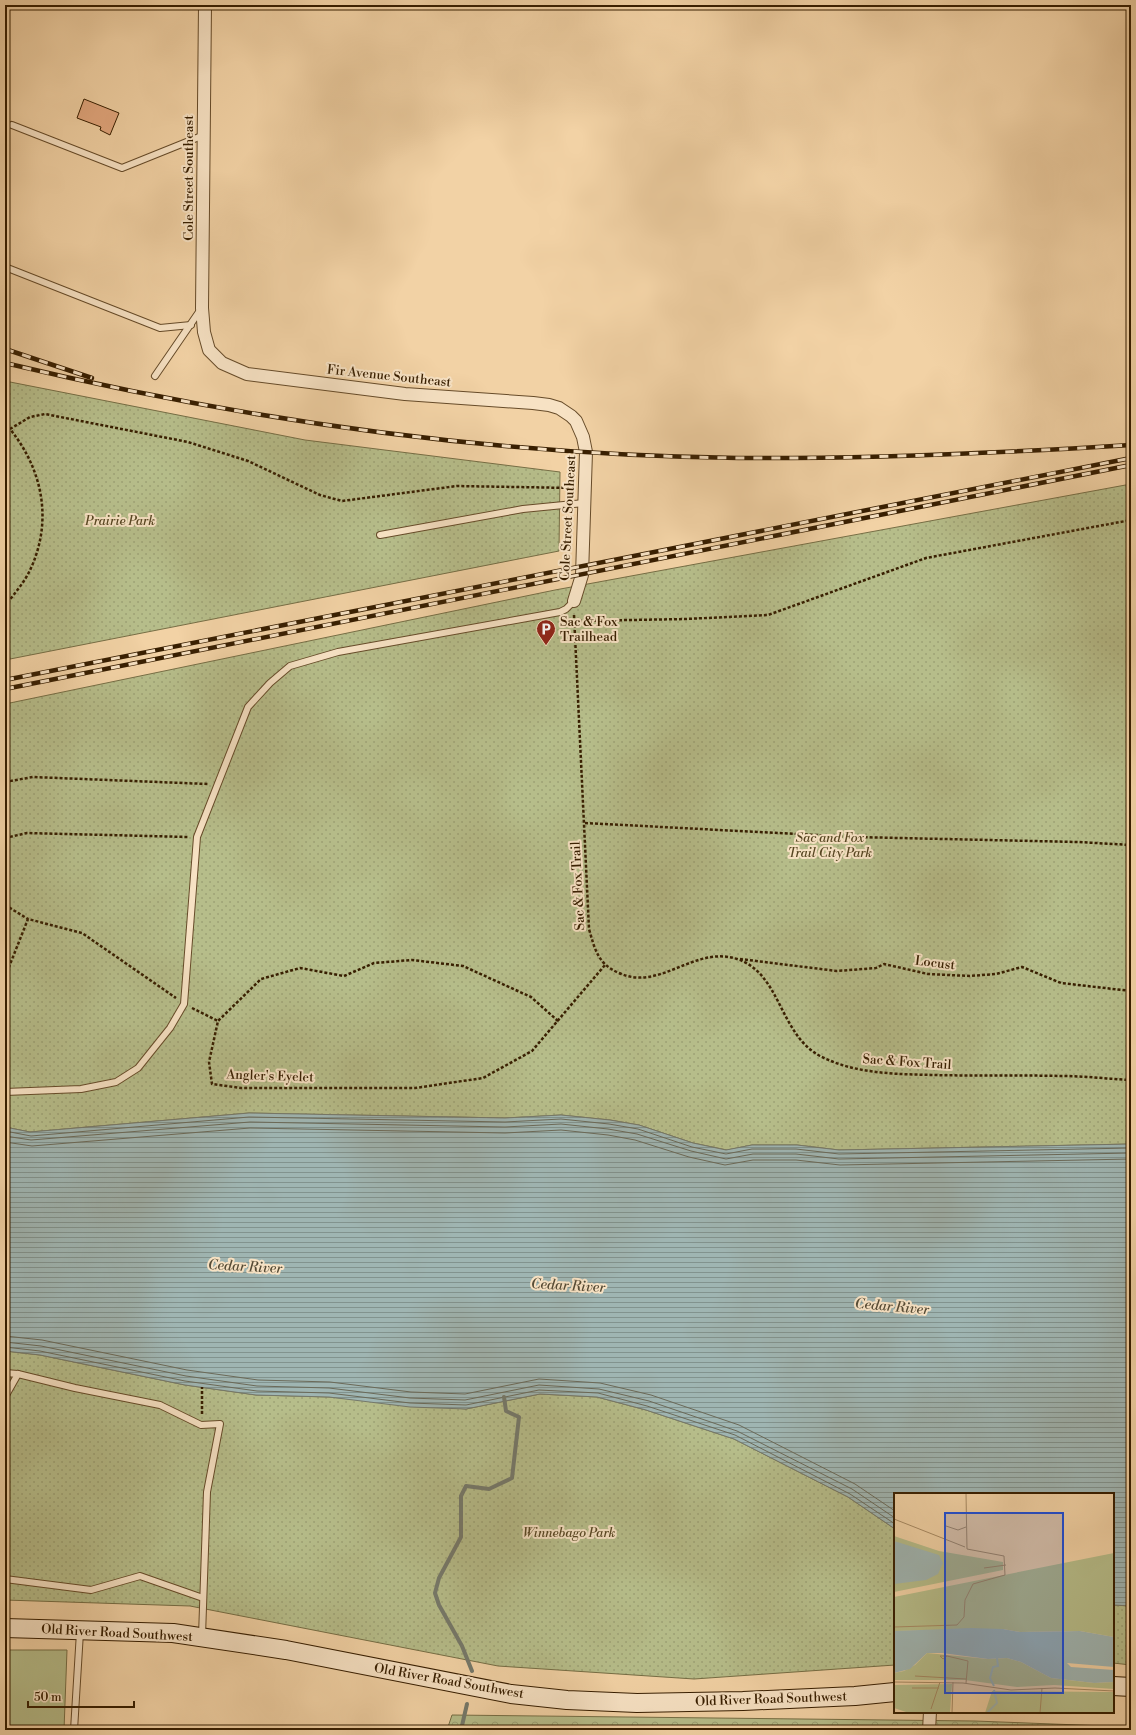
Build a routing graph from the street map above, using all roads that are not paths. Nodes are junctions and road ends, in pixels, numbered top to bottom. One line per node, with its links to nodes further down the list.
1 (205, 5): 3 (street, Cole Street Southeast)
2 (12, 125): 3 (lane)
3 (204, 135): 5 (street, Cole Street Southeast)
4 (5, 267): 6 (lane)
5 (202, 308): 6 (lane); 7 (street, Cole Street Southeast)
6 (191, 325): 8 (lane)
7 (208, 350): 9 (street, Fir Avenue Southeast)
8 (155, 376)
9 (571, 416): 10 (street, Cole Street Southeast)
10 (584, 503): 11 (lane); 12 (street, Cole Street Southeast)
11 (380, 535)
12 (574, 601): 13 (lane)
13 (5, 1092)
14 (5, 1373): 15 (lane)
15 (18, 1374): 16 (lane); 18 (lane)
16 (5, 1396)
17 (5, 1579): 18 (lane)
18 (203, 1598): 21 (lane)
19 (5, 1628): 20 (street, Old River Road Southwest)
20 (80, 1630): 21 (street, Old River Road Southwest); 26 (lane)
21 (202, 1637): 24 (street, Old River Road Southwest)
22 (1114, 1686): 23 (street)
23 (1131, 1687)
24 (894, 1692)
25 (930, 1713): 27 (street)
26 (74, 1730)
27 (929, 1730)

